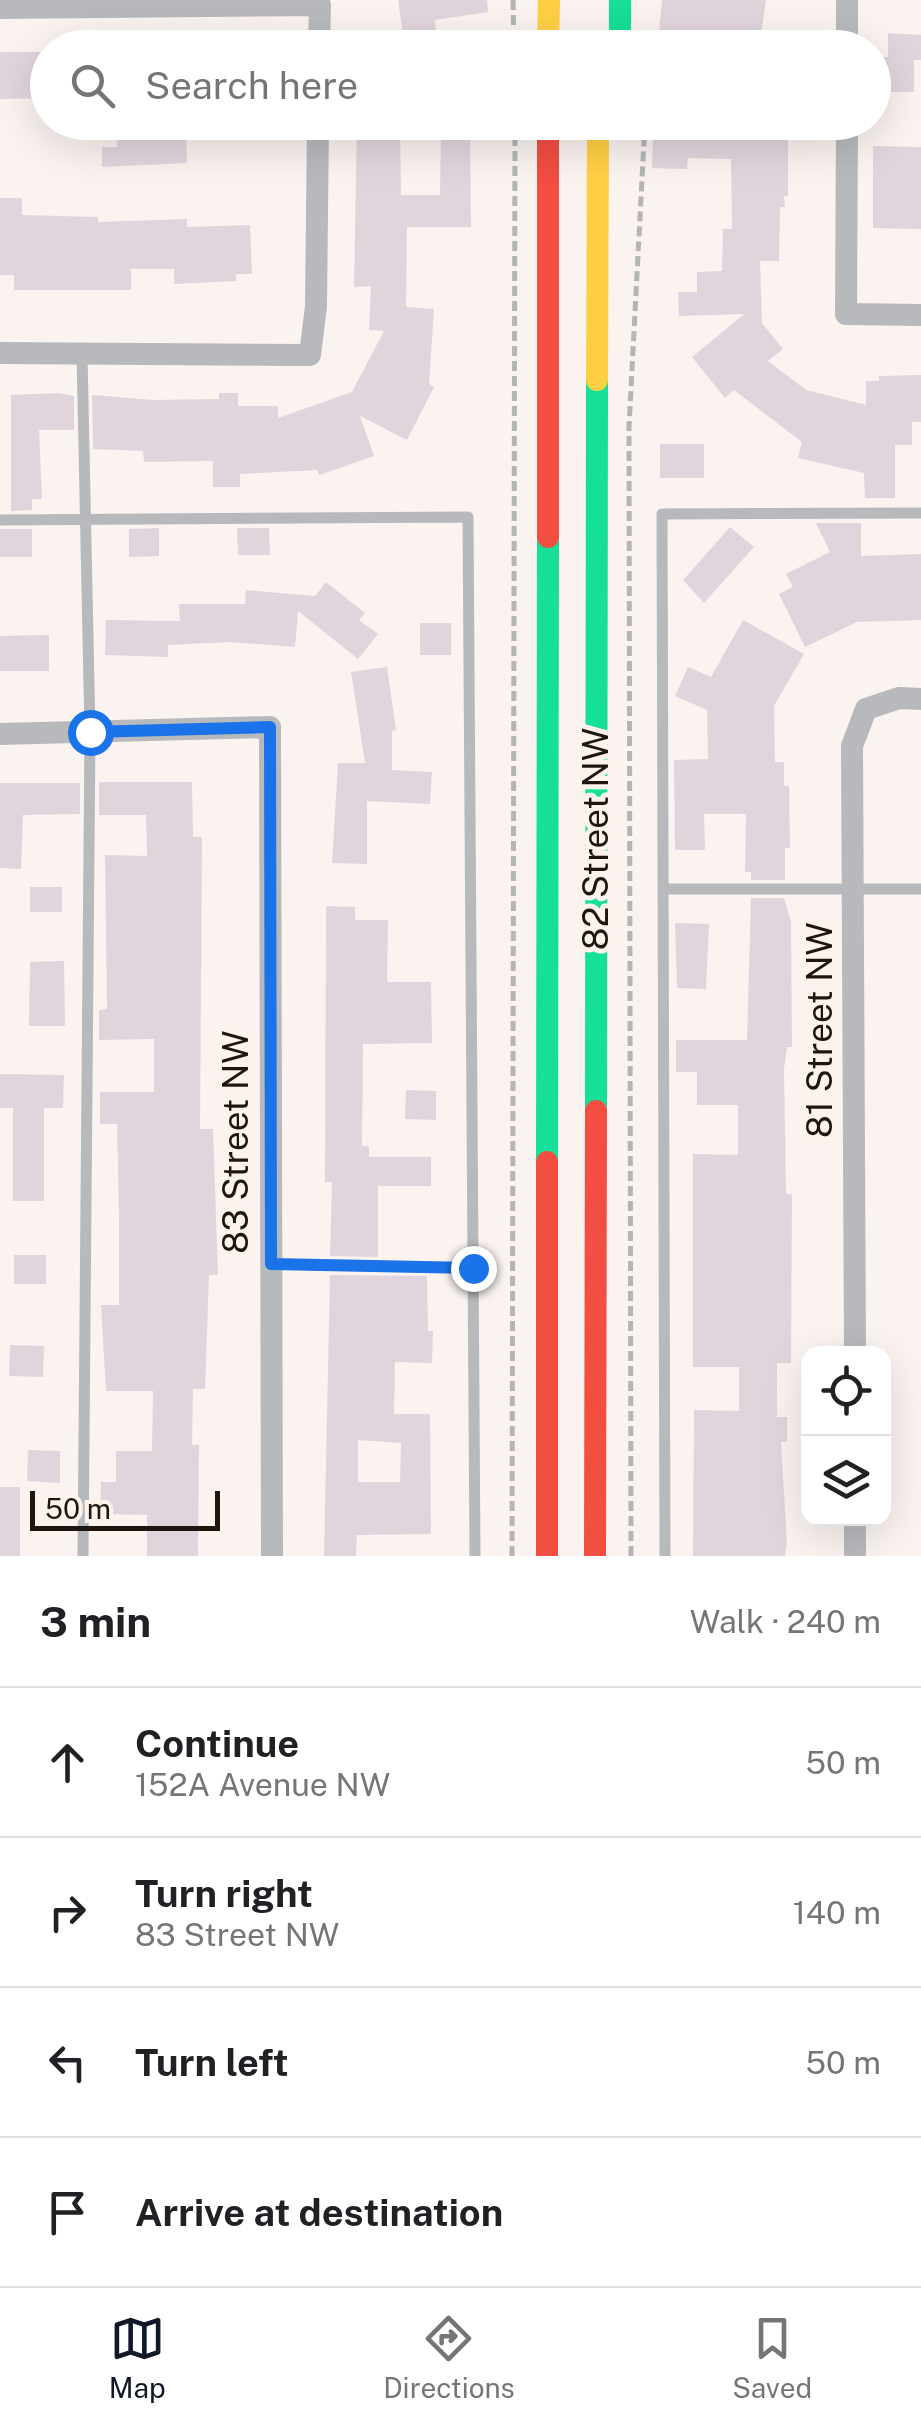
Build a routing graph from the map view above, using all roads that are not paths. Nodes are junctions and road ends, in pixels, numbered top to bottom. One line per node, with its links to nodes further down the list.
1 (548, 0): 7 (main road)
2 (598, 0): 8 (main road)
3 (620, 0): 9 (main road)
4 (847, 0): 10 (street)
5 (0, 8): 6 (street)
6 (320, 30)
7 (548, 30)
8 (598, 30)
9 (620, 30)
10 (847, 30)
11 (318, 140): 19 (street)
12 (548, 140): 36 (main road, 82 Street NW)
13 (598, 140): 16 (main road, 82 Street NW)
14 (619, 140): 16 (main road)
15 (847, 140): 17 (street)
16 (597, 284): 37 (main road, 82 Street NW)
17 (921, 315)
18 (0, 353): 19 (street)
19 (82, 354): 21 (lane)
20 (921, 513): 26 (lane)
21 (88, 519): 22 (lane); 24 (lane); 30 (lane)
22 (0, 520)
23 (921, 699): 27 (street, 81 Street NW)
24 (90, 732): 25 (street); 29 (street, 83 Street NW); 33 (lane)
25 (0, 734)
26 (663, 889): 27 (lane); 38 (lane)
27 (854, 889): 28 (lane); 31 (street, 81 Street NW)
28 (921, 889)
29 (271, 1264): 30 (lane); 34 (street, 83 Street NW)
30 (473, 1268): 35 (lane)
31 (855, 1346)
32 (855, 1526): 39 (street)
33 (83, 1556)
34 (272, 1556)
35 (475, 1556)
36 (547, 1556)
37 (594, 1556)
38 (665, 1556)
39 (855, 1556)

